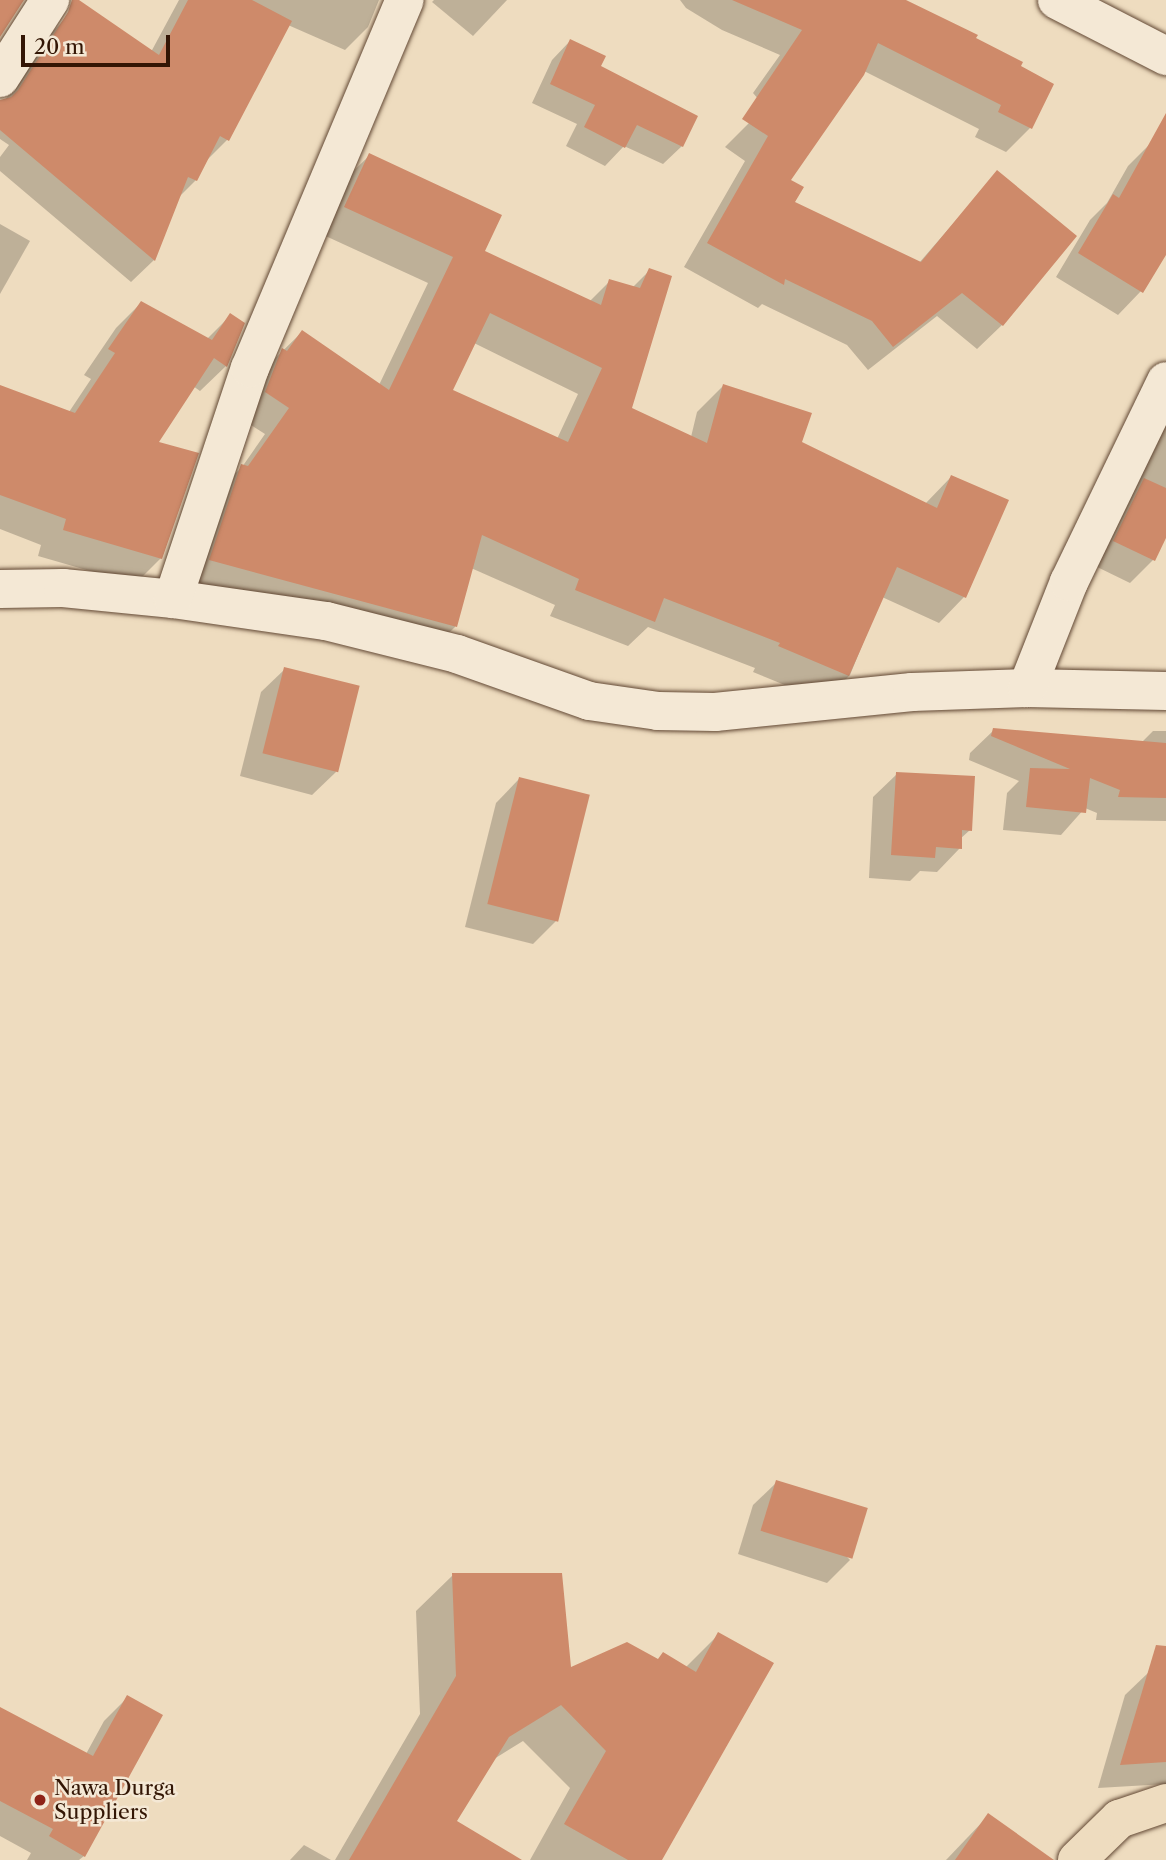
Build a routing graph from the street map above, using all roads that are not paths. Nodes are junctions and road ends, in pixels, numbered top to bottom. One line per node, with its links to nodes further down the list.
1 (50, 0): 5 (street)
2 (405, 0): 8 (street)
3 (1057, 0): 4 (street)
4 (1166, 56)
5 (0, 78)
6 (1166, 381): 9 (street)
7 (0, 589): 8 (street)
8 (173, 599): 9 (street)
9 (1027, 688): 10 (street)
10 (1166, 691)
11 (1166, 1803): 12 (main road)
12 (1077, 1860)

